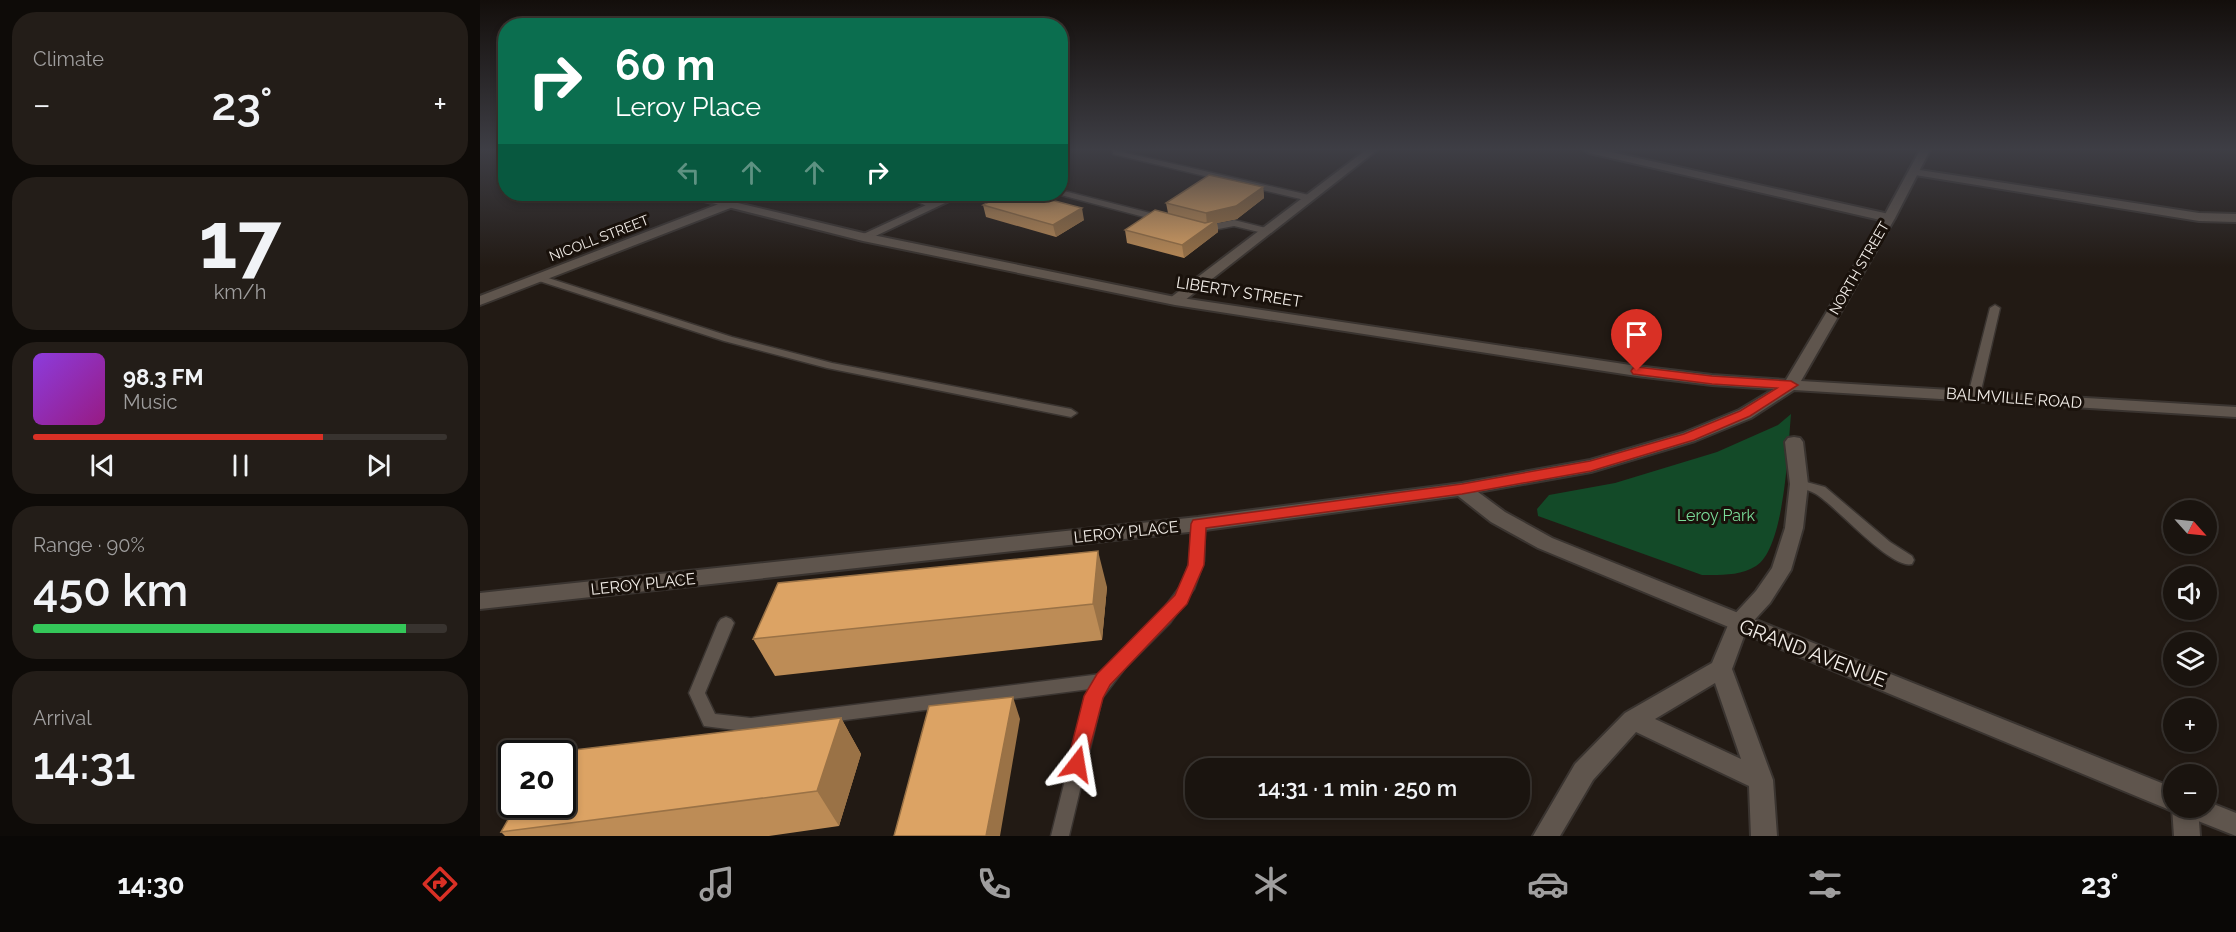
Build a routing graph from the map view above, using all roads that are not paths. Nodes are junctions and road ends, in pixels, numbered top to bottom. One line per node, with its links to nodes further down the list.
1 (1271, 189): 7 (lane)
2 (1321, 189): 7 (street)
3 (1761, 189): 13 (street)
4 (1904, 189): 13 (street, NORTH STREET)
5 (2021, 189): 14 (street)
6 (1068, 194): 15 (lane)
7 (1309, 198): 17 (street)
8 (717, 201): 11 (street, LIBERTY STREET)
9 (922, 201): 12 (lane)
10 (941, 201): 12 (street)
11 (729, 204): 18 (street, LIBERTY STREET); 19 (street, NICOLL STREET)
12 (932, 205): 18 (street)
13 (1889, 218): 23 (street, NORTH STREET)
14 (2236, 218)
15 (1174, 222)
16 (1196, 227): 17 (lane)
17 (1266, 231): 21 (street)
18 (863, 237): 21 (street, LIBERTY STREET)
19 (538, 278): 20 (street, NICOLL STREET); 26 (lane)
20 (480, 301)
21 (1175, 301): 23 (street, LIBERTY STREET)
22 (1995, 308): 24 (lane)
23 (1791, 385): 24 (street, BALMVILLE ROAD); 29 (street, LEROY PLACE)
24 (1974, 395): 25 (street, BALMVILLE ROAD)
25 (2236, 412)
26 (1071, 413)
27 (1794, 442): 28 (street)
28 (1799, 484): 31 (lane); 34 (street)
29 (1462, 489): 30 (street, LEROY PLACE); 34 (street, GRAND AVENUE)
30 (1198, 524): 32 (street, LEROY PLACE); 36 (lane)
31 (1906, 560)
32 (480, 601)
33 (726, 623): 36 (lane)
34 (1738, 624): 35 (street); 39 (street, GRAND AVENUE)
35 (1721, 669): 37 (street); 38 (street)
36 (1104, 680): 43 (lane)
37 (1633, 720): 38 (street); 44 (street)
38 (1761, 780): 45 (street)
39 (2163, 796)
40 (2217, 817): 42 (street)
41 (2186, 818): 46 (street)
42 (2236, 825)
43 (1060, 836)
44 (1546, 836)
45 (1764, 836)
46 (2187, 836)

